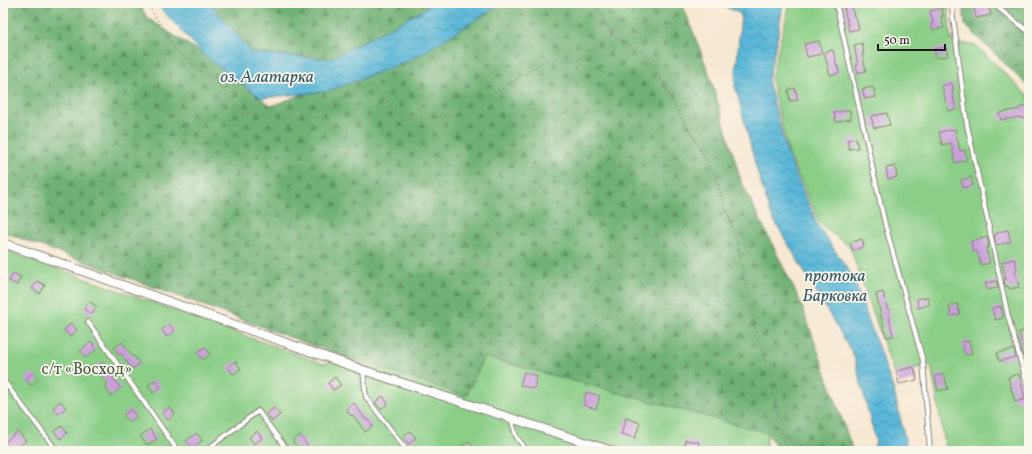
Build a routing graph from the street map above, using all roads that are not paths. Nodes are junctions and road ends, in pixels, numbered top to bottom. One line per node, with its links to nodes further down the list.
1 (836, 3): 18 (lane)
2 (952, 3): 9 (lane)
3 (992, 3): 4 (lane)
4 (1029, 32)
5 (3, 243): 7 (street)
6 (88, 322): 12 (lane)
7 (363, 370): 10 (street); 15 (lane)
8 (3, 380): 11 (lane)
9 (1029, 391)
10 (511, 418): 16 (lane); 17 (street)
11 (57, 451)
12 (178, 451)
13 (205, 451): 14 (lane)
14 (288, 451)
15 (407, 451)
16 (527, 451)
17 (612, 451)
18 (930, 451)

